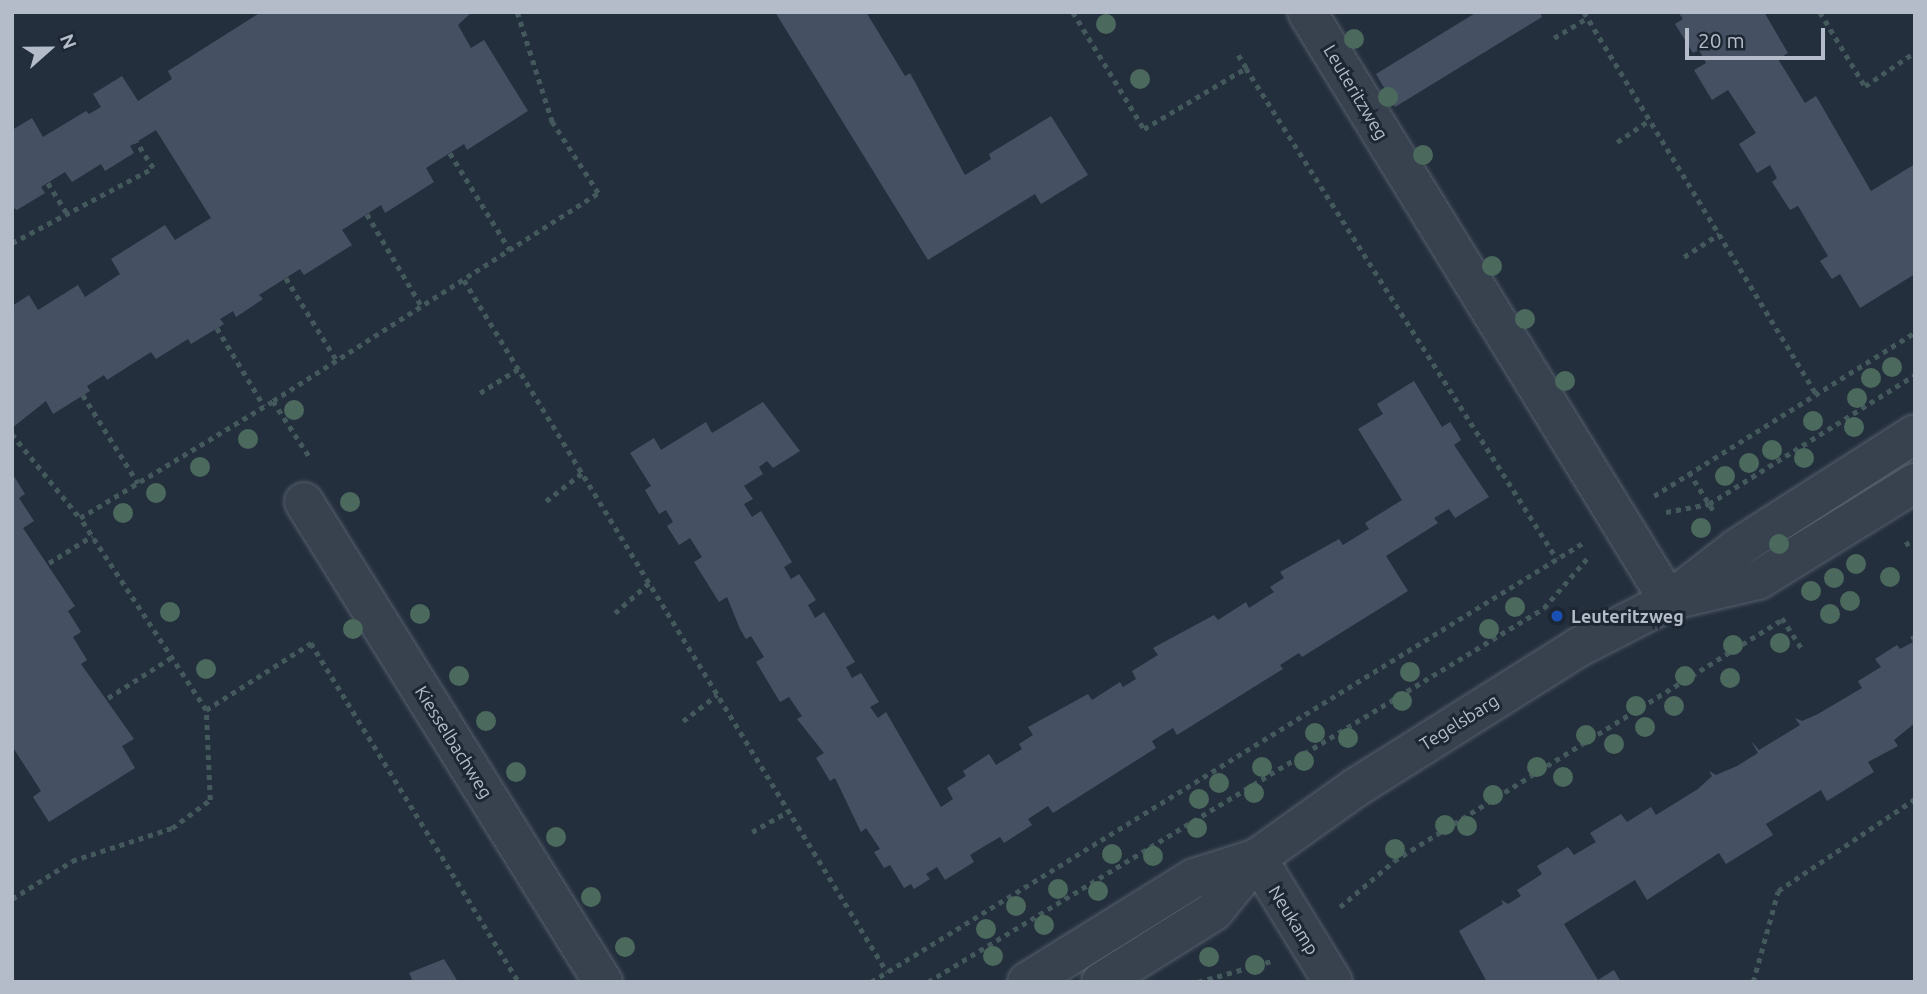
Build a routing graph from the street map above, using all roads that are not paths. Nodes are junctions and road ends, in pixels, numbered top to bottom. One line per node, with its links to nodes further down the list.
1 (1307, 12): 5 (street, Leuteritzweg)
2 (1915, 434): 5 (street, Tegelsbarg)
3 (1915, 483): 5 (street, Tegelsbarg)
4 (304, 502): 8 (street, Kiesselbachweg)
5 (1669, 601): 6 (street, Tegelsbarg)
6 (1257, 858): 7 (street, Neukamp); 9 (street, Tegelsbarg); 10 (street, Tegelsbarg)
7 (1323, 967)
8 (603, 982)
9 (1027, 982)
10 (1101, 982)

